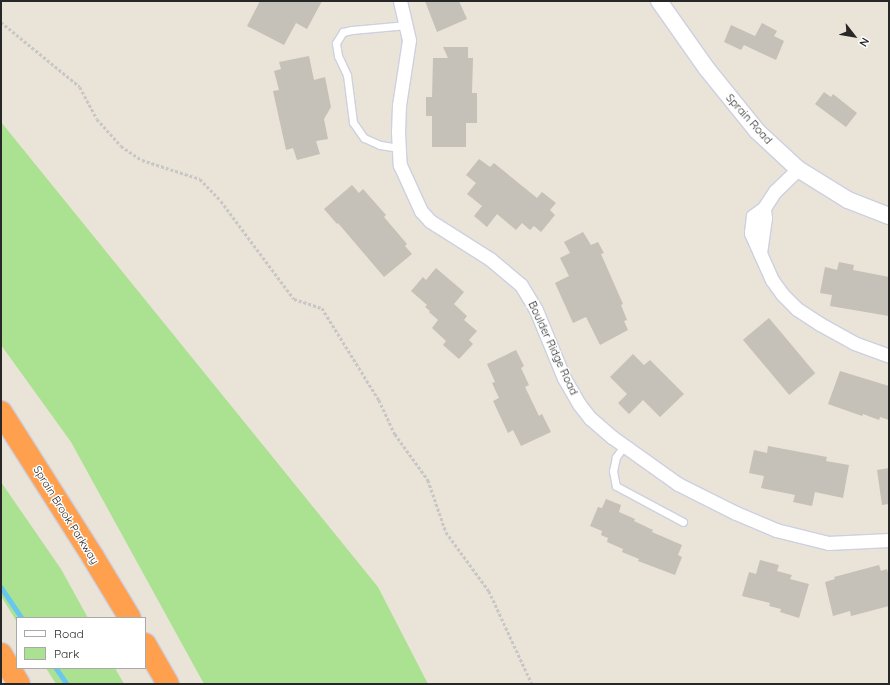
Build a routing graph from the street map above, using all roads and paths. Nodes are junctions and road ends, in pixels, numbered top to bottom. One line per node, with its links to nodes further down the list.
1 (400, 1): 4 (street, Boulder Ridge Road)
2 (659, 1): 6 (street, Sprain Road)
3 (1, 22): 18 (path)
4 (407, 25): 5 (street, Boulder Ridge Road); 5 (lane)
5 (399, 148): 10 (street, Boulder Ridge Road)
6 (798, 169): 7 (street, Sprain Road); 8 (street)
7 (889, 216)
8 (889, 356)
9 (1, 412): 13 (highway, Sprain Brook Parkway)
10 (624, 446): 11 (lane); 12 (street, Boulder Ridge Road)
11 (683, 522)
12 (889, 540)
13 (129, 617)
14 (146, 646): 17 (highway)
15 (1, 654): 16 (highway)
16 (19, 684)
17 (168, 684)
18 (532, 684)

